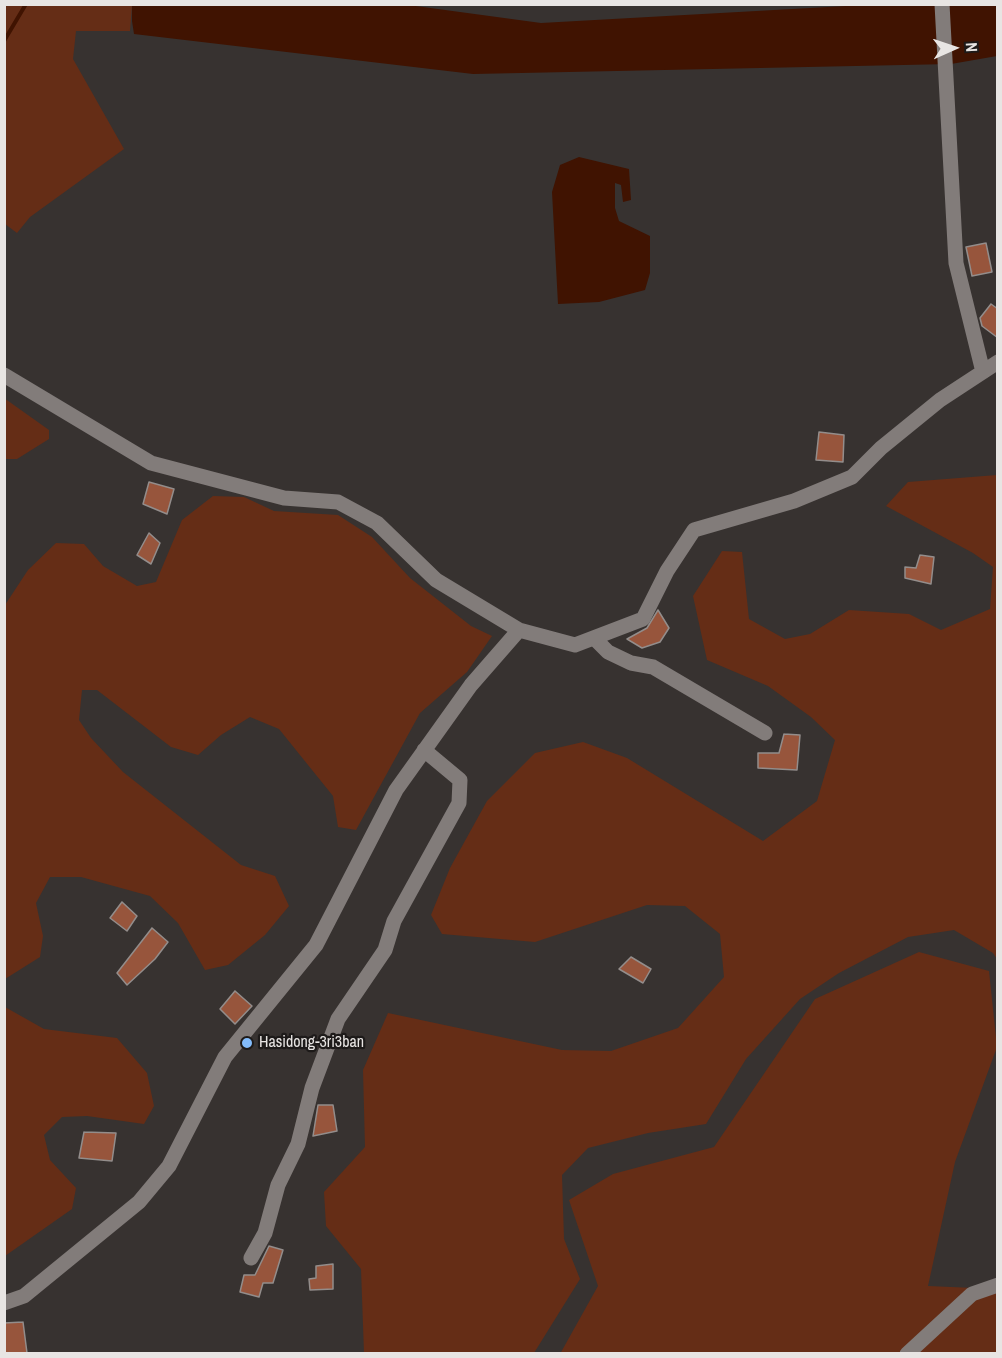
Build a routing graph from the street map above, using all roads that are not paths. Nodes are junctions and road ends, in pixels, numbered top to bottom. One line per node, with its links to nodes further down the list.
1 (942, 4): 3 (street)
2 (998, 362): 3 (street)
3 (982, 372): 6 (street)
4 (4, 375): 5 (street)
5 (519, 630): 6 (street); 8 (street)
6 (594, 638): 7 (street)
7 (765, 733)
8 (424, 750): 9 (street); 11 (street)
9 (251, 1258)
10 (998, 1285): 12 (street)
11 (4, 1303)
12 (907, 1353)

